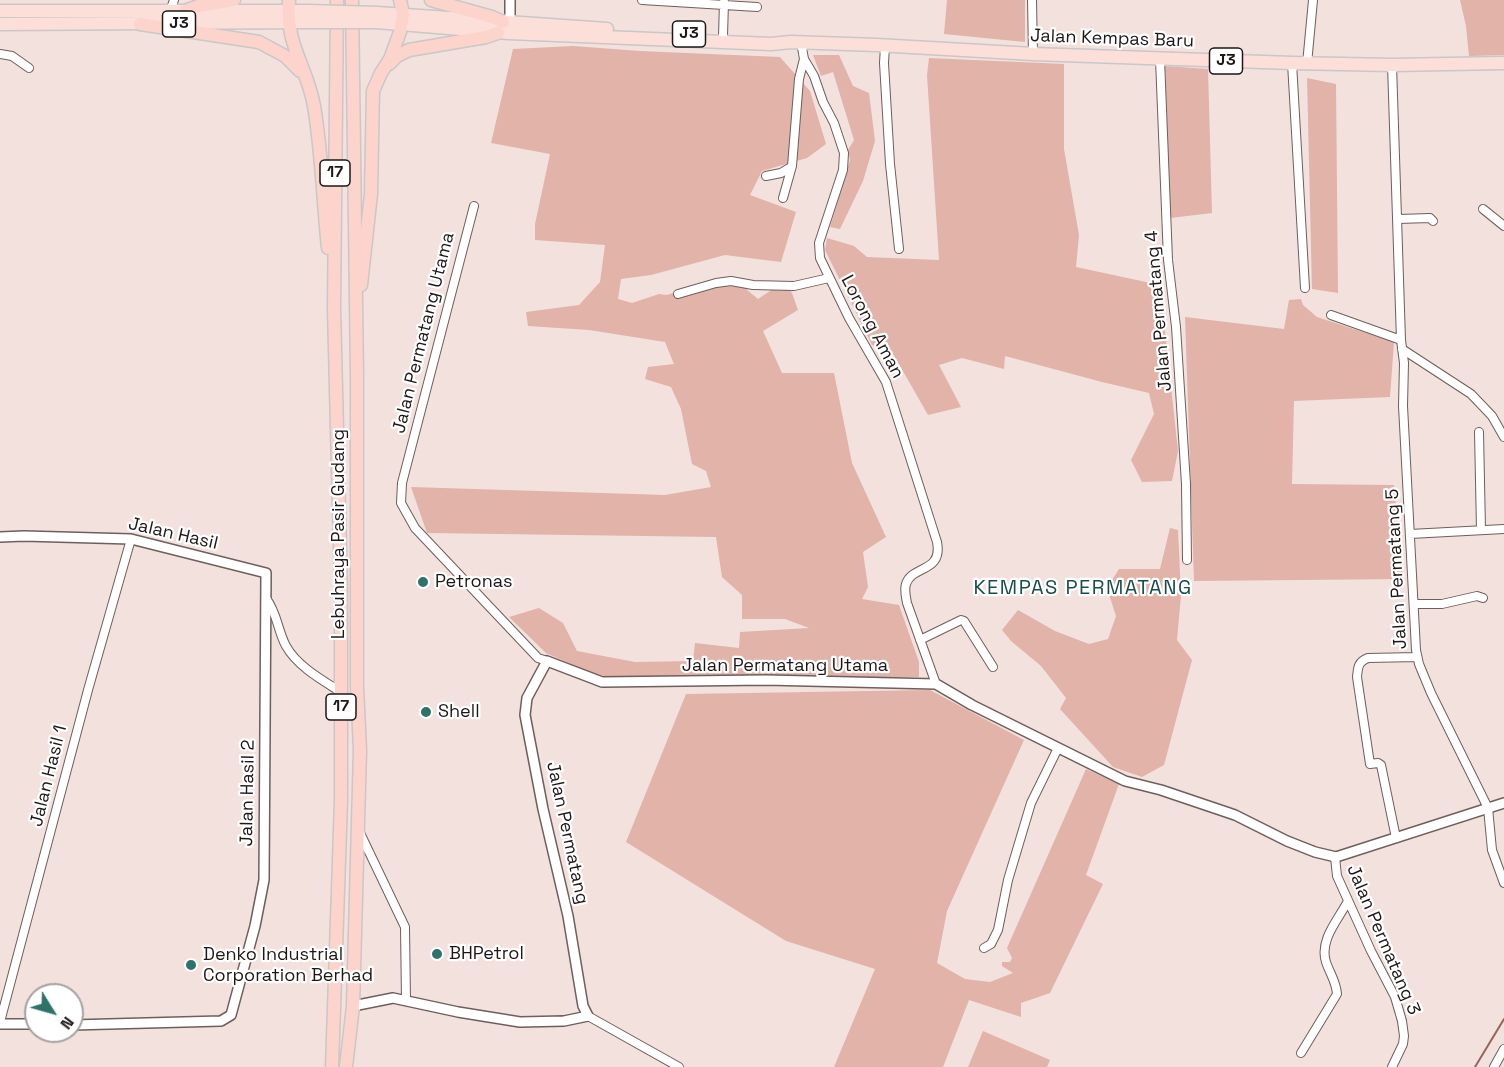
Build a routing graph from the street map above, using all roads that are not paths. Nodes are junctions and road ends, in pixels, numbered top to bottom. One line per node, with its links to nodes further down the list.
1 (234, 0): 15 (highway)
2 (337, 0): 47 (highway, Lebuhraya Pasir Gudang / 17)
3 (352, 0): 49 (highway, Lebuhraya Pasir Gudang / 17)
4 (400, 0): 17 (highway)
5 (431, 0): 20 (highway)
6 (510, 0): 20 (street)
7 (642, 0): 8 (street)
8 (658, 0): 11 (street)
9 (1032, 0): 25 (street)
10 (1313, 0): 30 (street)
11 (724, 3): 13 (street); 21 (street)
12 (172, 6): 14 (main road, Jalan Kempas Baru / J3); 15 (main road, Jalan Kempas Baru / J3)
13 (757, 7)
14 (0, 11)
15 (185, 11): 16 (main road, Jalan Kempas Baru / J3)
16 (288, 11): 17 (main road, Jalan Kempas Baru / J3, bridge); 19 (main road, Jalan Kempas Baru / J3); 34 (highway)
17 (402, 18): 20 (main road, Jalan Kempas Baru / J3); 33 (highway)
18 (0, 24): 19 (main road, Jalan Kempas Baru / J3)
19 (140, 24): 34 (highway)
20 (504, 26): 21 (main road, Jalan Kempas Baru / J3); 22 (main road, Jalan Kempas Baru / J3); 33 (highway)
21 (723, 36): 22 (main road, Jalan Kempas Baru / J3)
22 (796, 42): 23 (main road, Jalan Kempas Baru / J3); 26 (street, Lorong Aman)
23 (885, 46): 25 (main road, Jalan Kempas Baru / J3); 43 (street)
24 (0, 54): 32 (street)
25 (1034, 54): 27 (main road, Jalan Kempas Baru / J3)
26 (804, 59): 35 (street); 44 (street, Lorong Aman)
27 (1160, 59): 28 (main road, Jalan Kempas Baru / J3); 58 (street, Jalan Permatang 4)
28 (1292, 63): 30 (main road, Jalan Kempas Baru / J3); 45 (street)
29 (1504, 63): 31 (main road, Jalan Kempas Baru / J3)
30 (1307, 64): 31 (main road, Jalan Kempas Baru / J3)
31 (1392, 65): 40 (street)
32 (29, 68)
33 (381, 73): 49 (highway)
34 (307, 79): 47 (highway)
35 (792, 166): 36 (street); 37 (street)
36 (766, 177)
37 (783, 198)
38 (474, 206): 65 (street, Jalan Permatang Utama)
39 (1483, 209): 42 (street)
40 (1398, 219): 41 (street); 50 (street, Jalan Permatang 5)
41 (1433, 220)
42 (1504, 226)
43 (898, 249)
44 (829, 278): 46 (street); 63 (street, Lorong Aman)
45 (1305, 288)
46 (678, 294)
47 (334, 309): 68 (highway, Lebuhraya Pasir Gudang / 17)
48 (1331, 315): 50 (street)
49 (356, 340): 72 (highway, Lebuhraya Pasir Gudang / 17)
50 (1401, 344): 52 (street); 55 (street, Jalan Permatang 5)
51 (1479, 432): 53 (street)
52 (1504, 437)
53 (1481, 530): 54 (street); 55 (street)
54 (1504, 530)
55 (1410, 534): 62 (street, Jalan Permatang 5)
56 (0, 537): 57 (street, Jalan Hasil)
57 (131, 538): 59 (street, Jalan Hasil); 81 (street, Jalan Hasil 1)
58 (1186, 560)
59 (266, 573): 60 (street, Jalan Hasil 2)
60 (266, 598): 68 (street); 83 (street, Jalan Hasil 2)
61 (1483, 598): 62 (street)
62 (1414, 604): 64 (street, Jalan Permatang 5)
63 (920, 640): 66 (street); 67 (street, Lorong Aman)
64 (1417, 657): 71 (street, Jalan Permatang 5); 73 (street)
65 (546, 661): 67 (street, Jalan Permatang Utama); 80 (street, Jalan Permatang)
66 (993, 667)
67 (936, 684): 69 (street, Jalan Permatang Utama)
68 (340, 692): 88 (highway, Lebuhraya Pasir Gudang / 17)
69 (1058, 748): 74 (street, Jalan Permatang Utama); 77 (street)
70 (1504, 803): 71 (street)
71 (1488, 808): 73 (street); 75 (street)
72 (358, 829): 78 (street); 79 (highway, Lebuhraya Pasir Gudang / 17)
73 (1396, 838): 74 (street)
74 (1335, 857): 76 (street, Jalan Permatang 3)
75 (1504, 883)
76 (1348, 901): 85 (street); 91 (street, Jalan Permatang 3)
77 (984, 948)
78 (406, 1000): 79 (street); 80 (street)
79 (353, 1006): 89 (highway, Lebuhraya Pasir Gudang / 17)
80 (588, 1016): 90 (street)
81 (0, 1023): 82 (street, Jalan Hasil 1)
82 (24, 1024)
83 (84, 1024)
84 (1504, 1049): 86 (street)
85 (1301, 1053)
86 (1499, 1058): 87 (street); 92 (street)
87 (1504, 1066)
88 (332, 1067)
89 (346, 1067)
90 (679, 1067)
91 (1392, 1067)
92 (1494, 1067)

